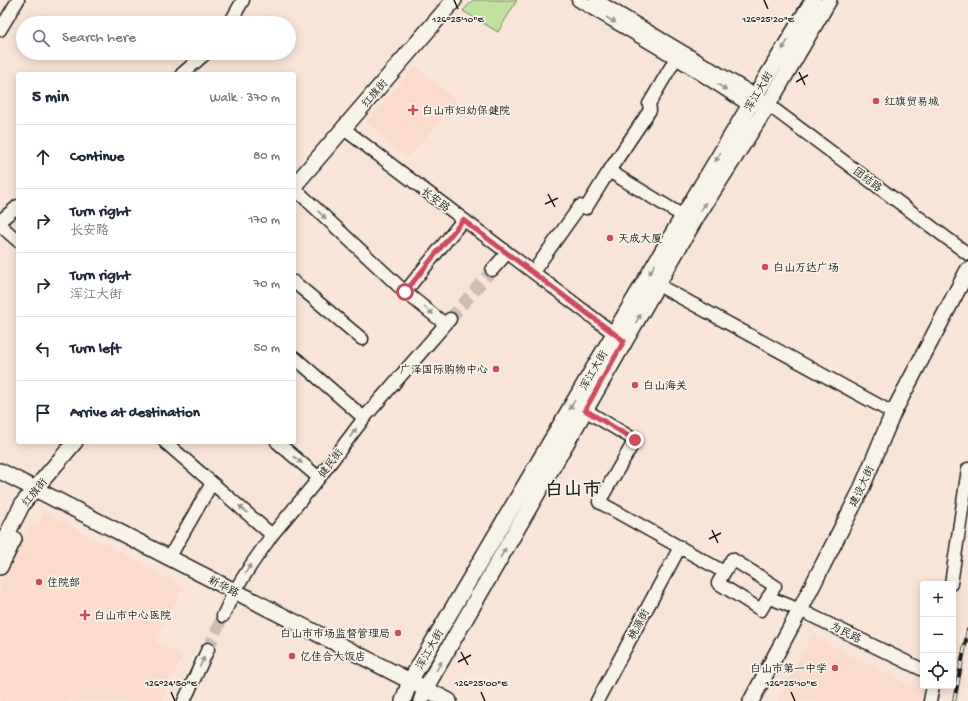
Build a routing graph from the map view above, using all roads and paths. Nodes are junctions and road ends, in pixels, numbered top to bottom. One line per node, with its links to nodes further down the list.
1 (18, 0): 9 (street)
2 (243, 0): 8 (street)
3 (454, 0): 15 (main road, 红旗街)
4 (578, 0): 10 (street, 团结路, one-way to 10)
5 (596, 0): 13 (street, 团结路)
6 (813, 0): 13 (main road, 浑江大街, one-way to 13)
7 (830, 0): 14 (main road, 浑江大街)
8 (234, 16)
9 (0, 30)
10 (676, 58): 13 (street, 团结路, one-way to 13); 16 (street)
11 (198, 60): 12 (street)
12 (184, 72)
13 (752, 100): 14 (street, 团结路); 20 (main road, 浑江大街, one-way to 20)
14 (768, 105): 26 (street, 团结路); 31 (main road, 浑江大街, one-way to 14)
15 (344, 129): 17 (main road, 红旗街); 21 (street, 长安路)
16 (609, 171): 20 (street); 29 (street)
17 (296, 185)
18 (296, 189): 32 (street, one-way to 32)
19 (16, 208): 22 (street)
20 (683, 216): 33 (main road, 浑江大街, one-way to 33)
21 (463, 220): 25 (street, 长安路); 32 (street)
22 (0, 221)
23 (0, 225): 24 (street)
24 (16, 239)
25 (507, 253): 27 (street); 29 (street, 长安路)
26 (968, 254)
27 (492, 270)
28 (968, 270): 37 (main road, 建设大街)
29 (533, 272): 33 (street, 长安路)
30 (296, 284): 34 (street)
31 (658, 285): 33 (main road, 浑江大街, one-way to 31); 37 (street)
32 (405, 292): 38 (street, 健民街, one-way to 38)
33 (619, 337): 36 (main road, 浑江大街); 60 (main road, 浑江大街, one-way to 60)
34 (362, 339)
35 (296, 360): 38 (street)
36 (585, 410): 48 (street); 62 (main road, 浑江大街, one-way to 36)
37 (893, 413): 56 (main road, 建设大街)
38 (364, 418): 44 (street, 健民街, one-way to 38)
39 (73, 444): 46 (main road, 红旗街)
40 (167, 444): 45 (street)
41 (279, 444): 44 (street, one-way to 44)
42 (968, 469): 53 (street)
43 (0, 471): 46 (main road, 新华路)
44 (318, 478): 47 (street, 健民街)
45 (212, 483): 47 (street, one-way to 45); 50 (street)
46 (35, 490): 49 (main road, 红旗街); 50 (main road, 新华路); 51 (main road)
47 (272, 535): 54 (street, 健民街, one-way to 47)
48 (680, 547): 52 (street); 66 (street, 桃源街)
49 (0, 548)
50 (169, 558): 54 (main road, 新华路)
51 (0, 567)
52 (724, 572): 55 (street); 55 (street)
53 (951, 581)
54 (234, 592): 57 (street, 健民街); 60 (main road, 新华路)
55 (768, 597): 56 (street, 为民路)
56 (800, 610): 59 (street, 为民路); 67 (main road, 建设大街)
57 (223, 616)
58 (208, 648): 63 (street, one-way to 58)
59 (920, 669)
60 (410, 681): 62 (main road, 新华路); 64 (main road, 浑江大街)
61 (932, 689): 68 (street)
62 (423, 695): 65 (main road, 新华路)
63 (184, 701)
64 (404, 701)
65 (448, 701)
66 (597, 701)
67 (751, 701)
68 (930, 701)

